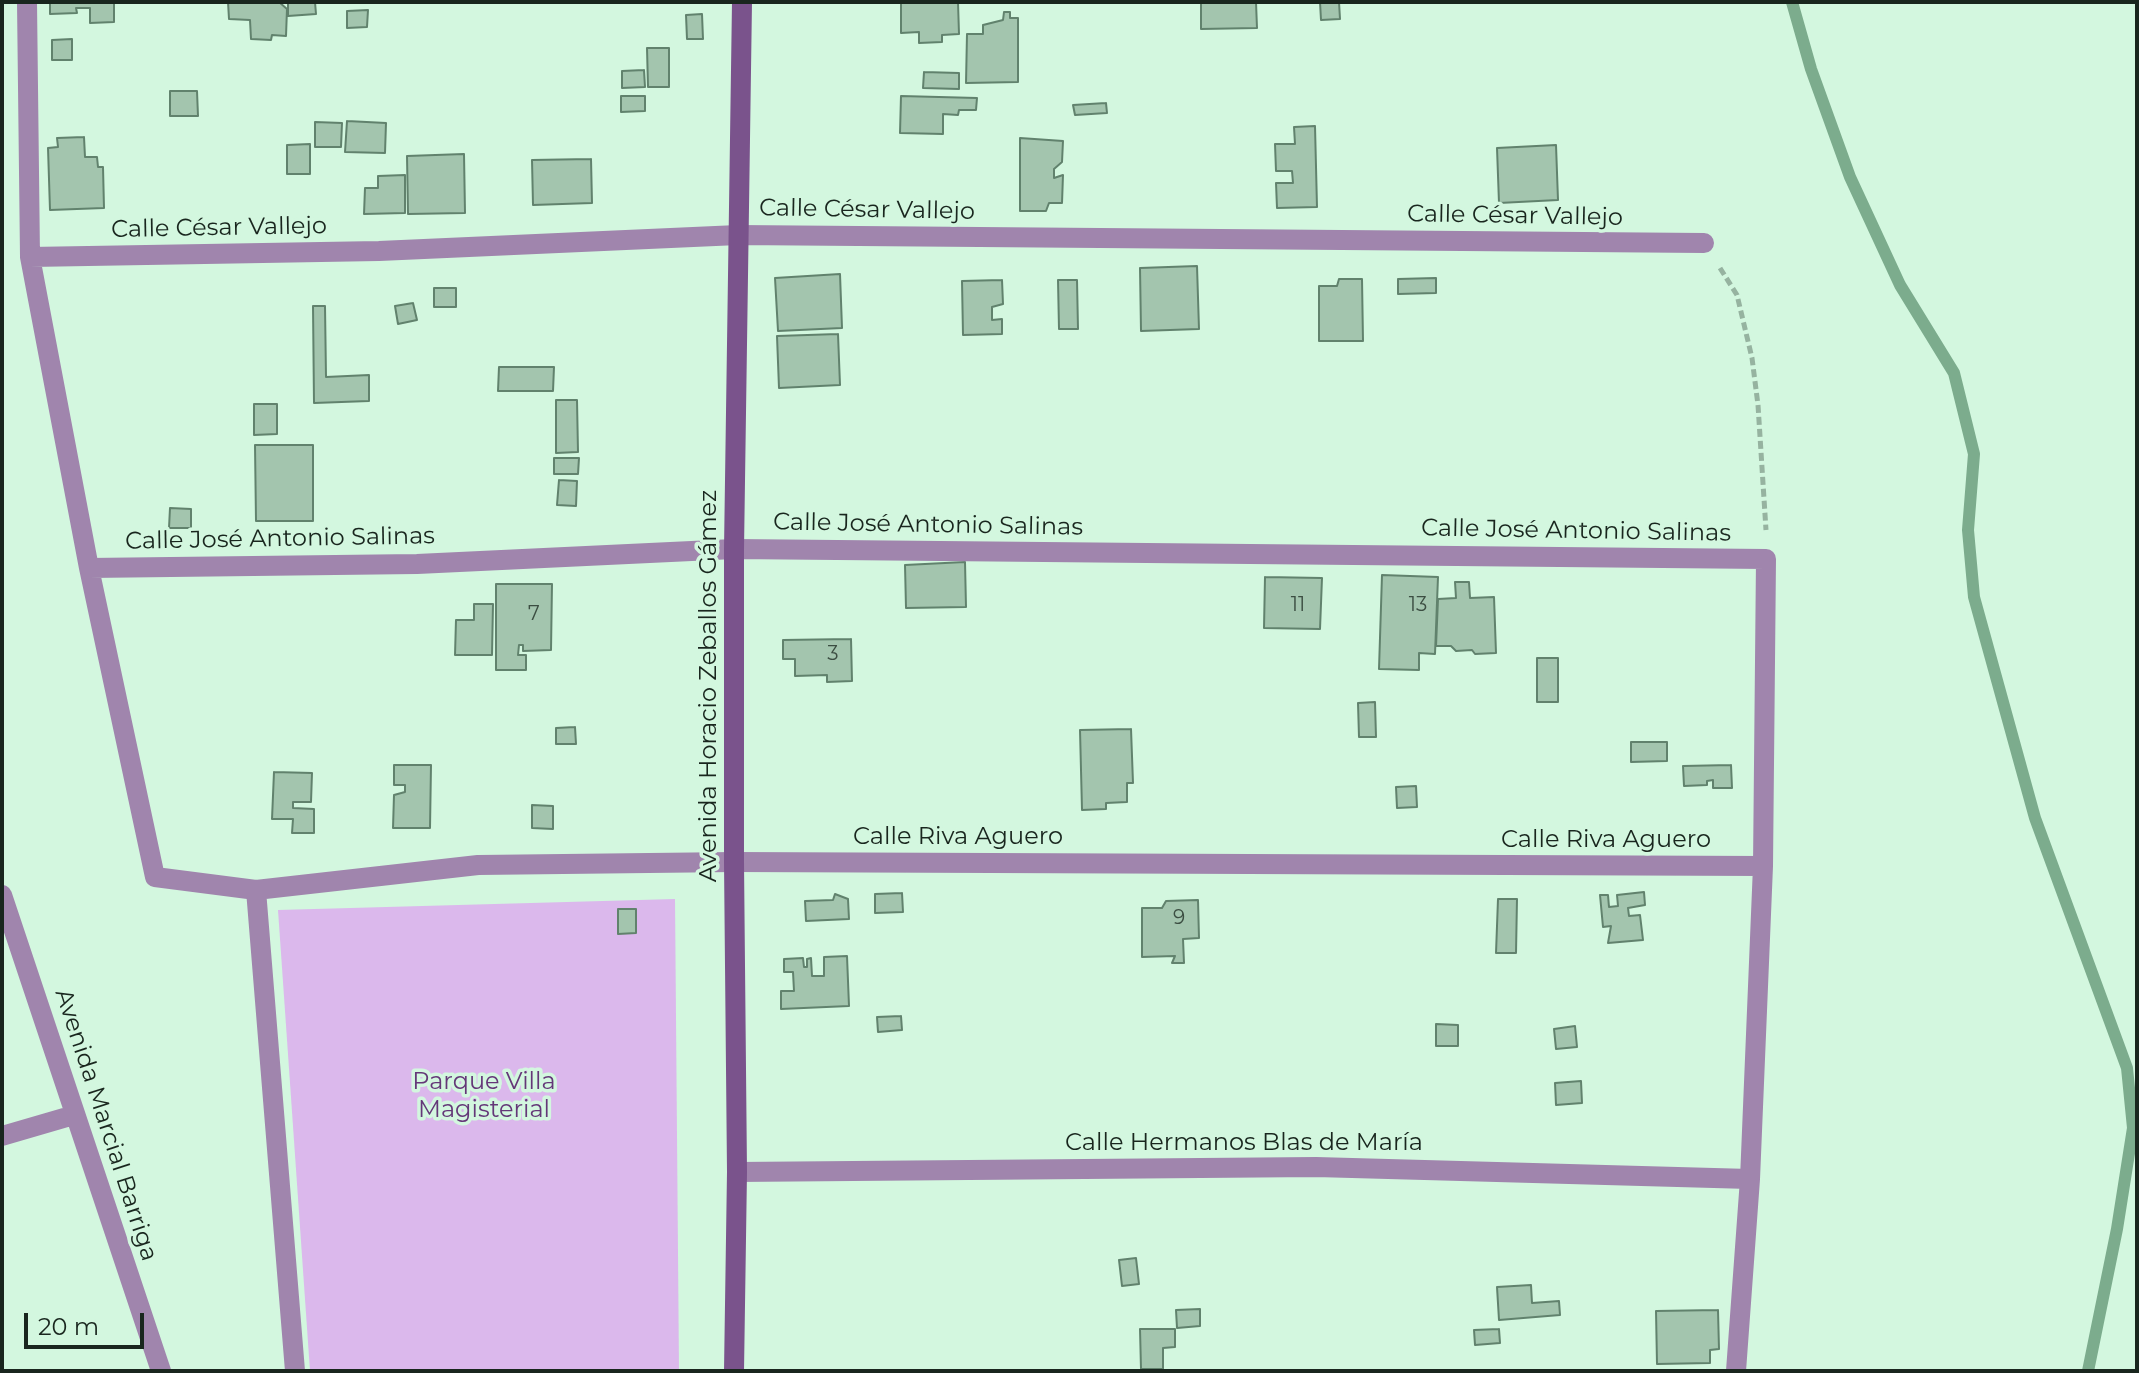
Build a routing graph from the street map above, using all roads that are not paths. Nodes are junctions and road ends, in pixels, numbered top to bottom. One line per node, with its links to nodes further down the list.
1 (27, 2): 5 (street)
2 (742, 2): 3 (main road, Avenida Horacio Zeballos Gámez)
3 (738, 235): 4 (street, Calle César Vallejo); 5 (street, Calle César Vallejo); 6 (main road, Avenida Horacio Zeballos Gámez)
4 (1704, 243)
5 (30, 257): 7 (street)
6 (734, 549): 7 (street, Calle José Antonio Salinas); 8 (main road, Avenida Horacio Zeballos Gámez); 9 (street, Calle José Antonio Salinas)
7 (89, 568): 10 (street, Calle Riva Aguero)
8 (734, 862): 9 (street, Calle Riva Aguero); 10 (street, Calle Riva Aguero); 14 (main road, Avenida Horacio Zeballos Gámez)
9 (1763, 866): 15 (street)
10 (256, 890): 17 (street)
11 (2, 895): 12 (street, Avenida Marcial Barriga)
12 (74, 1115): 13 (street); 16 (street, Avenida Marcial Barriga)
13 (2, 1136)
14 (737, 1172): 15 (street, Calle Hermanos Blas de María); 18 (main road, Avenida Horacio Zeballos Gámez)
15 (1750, 1179): 19 (street)
16 (161, 1371)
17 (295, 1371)
18 (734, 1371)
19 (1736, 1371)

